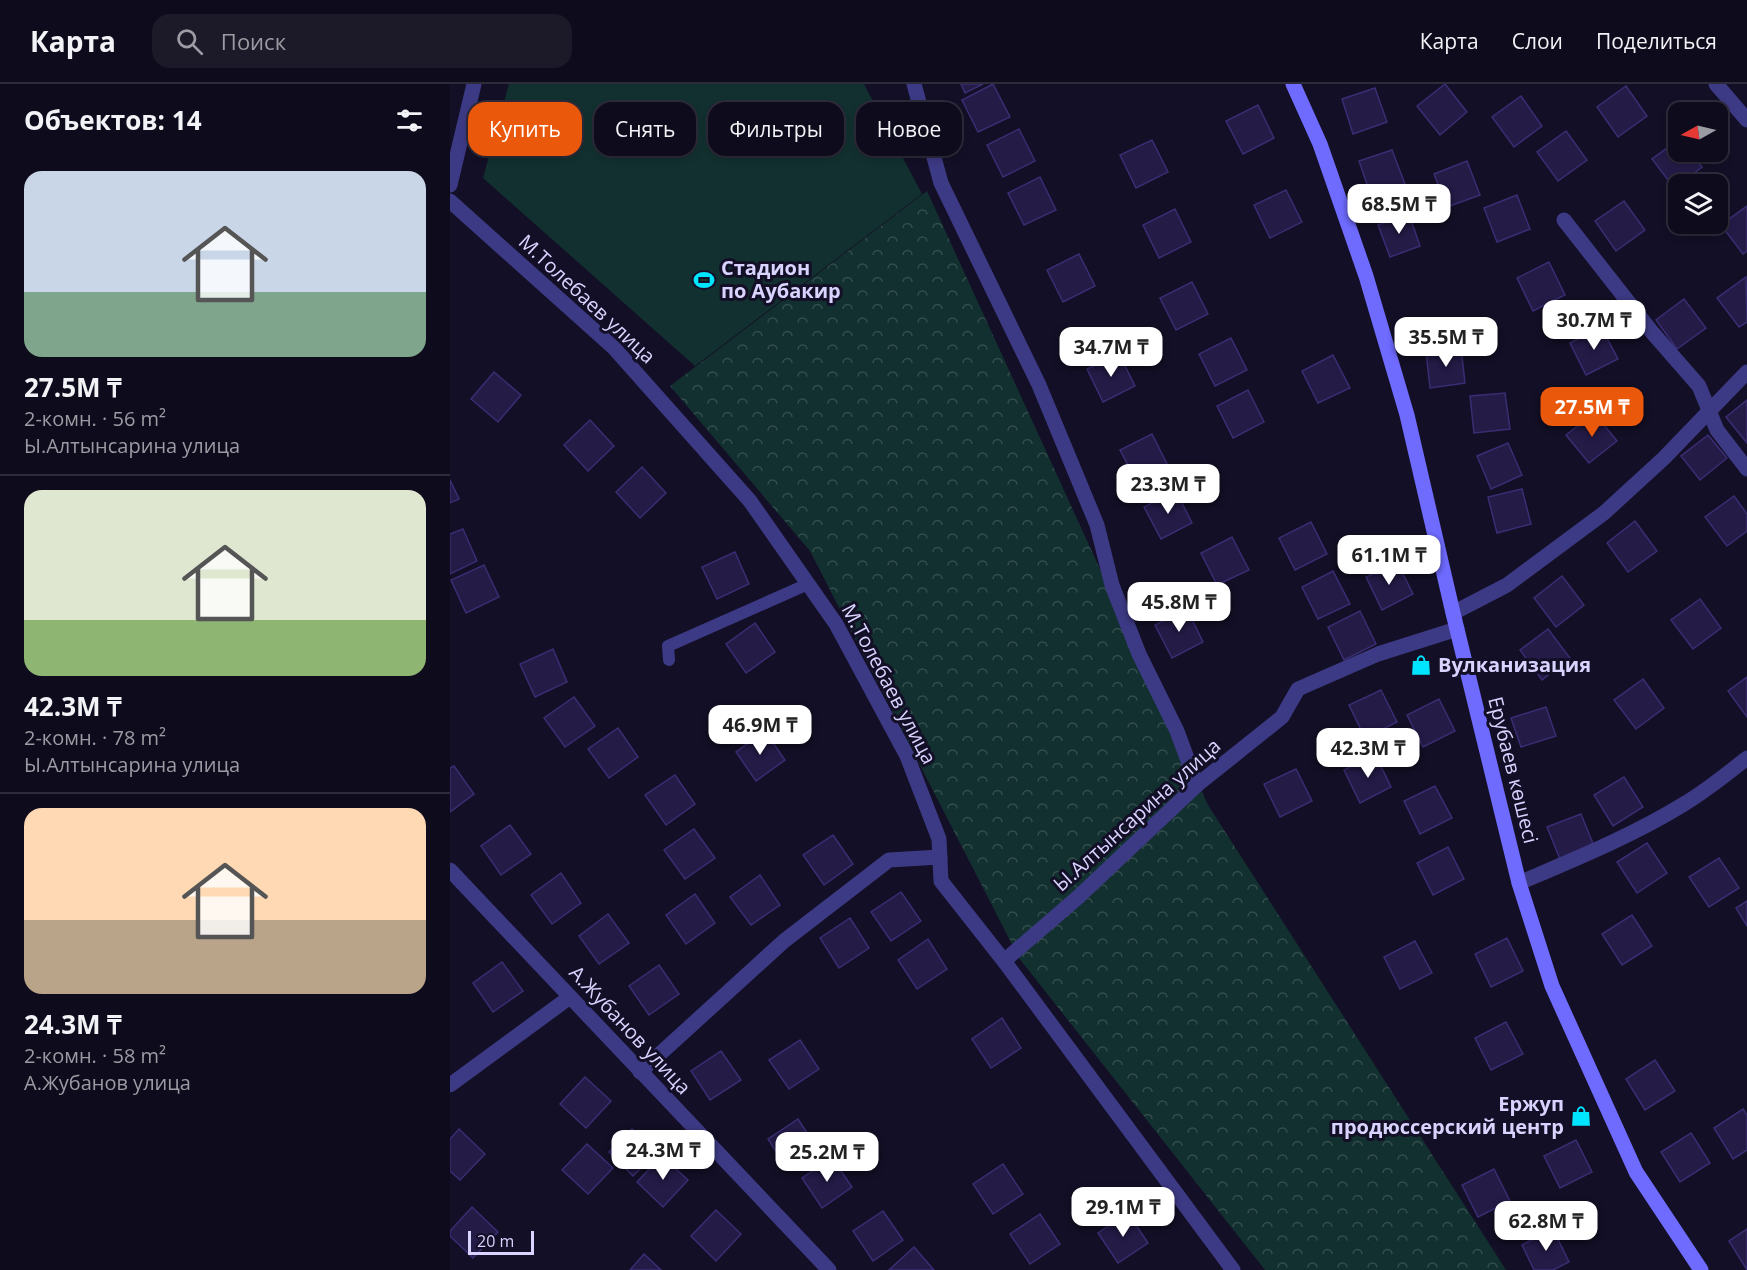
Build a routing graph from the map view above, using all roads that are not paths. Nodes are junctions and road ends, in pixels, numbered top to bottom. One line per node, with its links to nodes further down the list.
1 (914, 84): 17 (street)
2 (1293, 84): 13 (main road, Ерубаев көшесі)
3 (1716, 84): 5 (street)
4 (469, 86): 6 (street)
5 (1747, 120)
6 (450, 185)
7 (450, 201): 12 (street, М.Толебаев улица)
8 (1564, 220): 10 (street)
9 (1747, 372): 10 (street)
10 (1709, 410): 11 (street); 13 (street)
11 (1747, 469)
12 (808, 584): 15 (lane); 18 (street, М.Толебаев улица)
13 (1453, 613): 14 (main road, Ерубаев көшесі)
14 (1457, 629): 17 (street, Ы.Алтынсарина улица); 20 (main road, Ерубаев көшесі)
15 (669, 660)
16 (1747, 758): 20 (street)
17 (1197, 785): 21 (street, Ы.Алтынсарина улица)
18 (940, 857): 21 (street, М.Толебаев улица); 23 (street)
19 (450, 870): 22 (street, А.Жубанов улица)
20 (1519, 883): 27 (main road, Ерубаев көшесі)
21 (1004, 961): 26 (street, М.Толебаев улица)
22 (570, 997): 23 (street, А.Жубанов улица); 24 (street)
23 (640, 1072): 25 (street, А.Жубанов улица)
24 (450, 1085)
25 (829, 1270)
26 (1233, 1270)
27 (1701, 1270)

